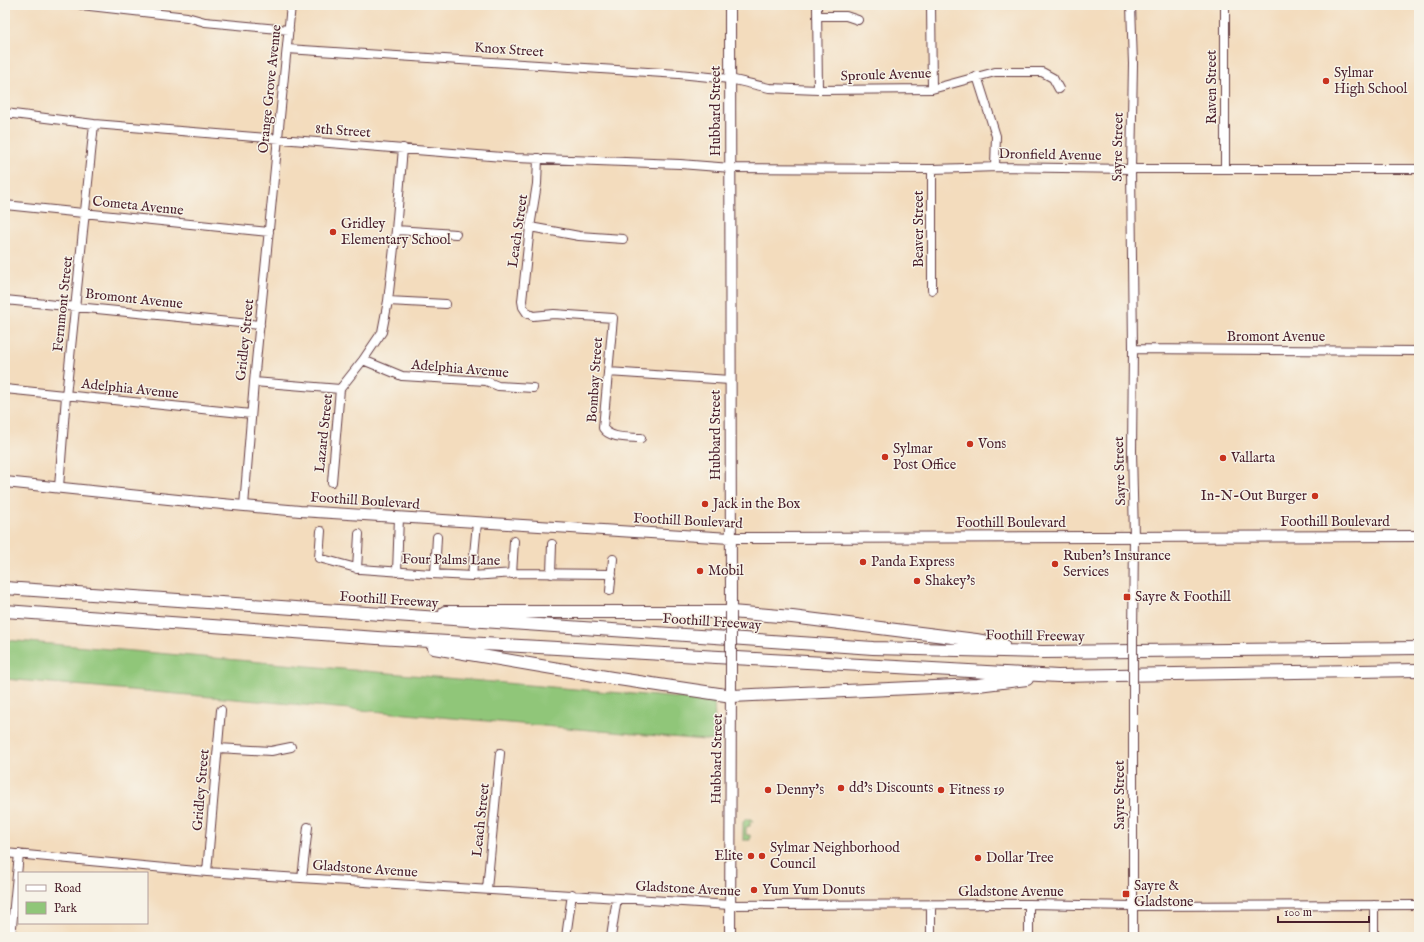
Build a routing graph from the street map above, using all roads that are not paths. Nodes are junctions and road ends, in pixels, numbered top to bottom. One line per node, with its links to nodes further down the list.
1 (81, 5): 10 (street)
2 (291, 5): 10 (street, Orange Grove Avenue)
3 (730, 5): 13 (main road, Hubbard Street)
4 (817, 5): 8 (street)
5 (931, 5): 14 (street)
6 (1131, 5): 27 (street, Sayre Street)
7 (1225, 5): 25 (street, Raven Street)
8 (817, 16): 9 (street); 16 (street)
9 (858, 20)
10 (289, 30): 11 (street, Orange Grove Avenue)
11 (287, 49): 13 (street, Knox Street); 19 (street, Orange Grove Avenue)
12 (977, 76): 14 (street, Sproule Avenue); 15 (street, Sproule Avenue); 23 (street)
13 (730, 79): 16 (street, Sproule Avenue); 24 (main road, Hubbard Street)
14 (932, 89): 16 (street, Sproule Avenue)
15 (1059, 89)
16 (818, 90)
17 (5, 113): 18 (street, 8th Street)
18 (94, 124): 19 (street, 8th Street); 31 (street, Fernmont Street)
19 (278, 139): 20 (street, 8th Street); 29 (street, Orange Grove Avenue)
20 (404, 148): 21 (street, 8th Street); 33 (street, Lazard Street)
21 (538, 158): 22 (street, 8th Street); 32 (street, Leach Street)
22 (680, 164): 24 (street, Dronfield Avenue)
23 (995, 167): 26 (street, Dronfield Avenue); 27 (street, Dronfield Avenue)
24 (731, 168): 26 (street, Dronfield Avenue); 48 (main road, Hubbard Street)
25 (1225, 168): 27 (street, Dronfield Avenue); 28 (street, Dronfield Avenue)
26 (932, 169): 37 (street, Beaver Street)
27 (1130, 169): 44 (street, Sayre Street)
28 (1419, 169)
29 (274, 176): 34 (street, Gridley Street)
30 (5, 205): 31 (street, Cometa Avenue)
31 (85, 213): 34 (street, Cometa Avenue); 41 (street, Fernmont Street)
32 (530, 227): 36 (street); 42 (street, Leach Street)
33 (396, 230): 35 (street); 39 (street, Lazard Street)
34 (269, 232): 43 (street, Gridley Street)
35 (456, 234)
36 (623, 239)
37 (932, 290)
38 (5, 300): 41 (street, Bromont Avenue)
39 (388, 301): 40 (street); 46 (street, Lazard Street)
40 (446, 304)
41 (75, 307): 43 (street, Bromont Avenue); 53 (street, Fernmont Street)
42 (613, 318): 47 (street, Bombay Street)
43 (260, 325): 49 (street, Gridley Street)
44 (1133, 349): 45 (street, Bromont Avenue); 66 (street, Sayre Street)
45 (1419, 351)
46 (363, 360): 50 (street, Adelphia Avenue); 52 (street, Lazard Street)
47 (608, 372): 48 (street); 55 (street, Bombay Street)
48 (730, 380): 67 (main road, Hubbard Street)
49 (254, 382): 52 (street); 54 (street, Gridley Street)
50 (533, 388)
51 (5, 389): 53 (street, Adelphia Avenue)
52 (340, 389): 57 (street, Lazard Street)
53 (66, 396): 54 (street, Adelphia Avenue); 58 (street, Fernmont Street)
54 (252, 414): 59 (street, Gridley Street)
55 (641, 438)
56 (5, 482): 58 (main road, Foothill Boulevard)
57 (332, 482)
58 (59, 487): 59 (main road, Foothill Boulevard)
59 (244, 506): 60 (main road, Foothill Boulevard)
60 (399, 517): 61 (main road, Foothill Boulevard); 72 (street)
61 (477, 523): 67 (main road, Foothill Boulevard); 77 (street)
62 (321, 531): 71 (street, Four Palms Lane)
63 (359, 534): 71 (street)
64 (1419, 536): 66 (main road, Foothill Boulevard)
65 (437, 537): 73 (street)
66 (1134, 537): 67 (main road, Foothill Boulevard); 105 (street, Sayre Street, bridge)
67 (730, 538): 82 (main road, Hubbard Street)
68 (514, 541): 74 (street)
69 (552, 544): 75 (street)
70 (613, 559): 76 (street)
71 (357, 569): 72 (street, Four Palms Lane)
72 (397, 572): 73 (street, Four Palms Lane)
73 (435, 574): 77 (street, Four Palms Lane)
74 (512, 574): 75 (street, Four Palms Lane); 77 (street, Four Palms Lane)
75 (551, 574): 76 (street, Four Palms Lane)
76 (612, 574): 79 (street)
77 (472, 576)
78 (5, 588): 81 (highway, Foothill Freeway)
79 (610, 591)
80 (5, 611): 83 (highway)
81 (337, 612): 82 (highway); 85 (highway, Foothill Freeway)
82 (731, 612): 85 (highway); 88 (main road, Hubbard Street, bridge)
83 (377, 638): 87 (highway); 88 (highway)
84 (1419, 648): 85 (highway, Foothill Freeway)
85 (1043, 652)
86 (1419, 670): 87 (highway)
87 (1058, 676): 88 (highway)
88 (732, 696): 102 (main road, Hubbard Street)
89 (221, 710): 91 (street, Gridley Street)
90 (291, 747): 91 (street)
91 (218, 748): 96 (street, Gridley Street)
92 (500, 753): 98 (street, Leach Street)
93 (308, 827): 97 (street)
94 (5, 853): 95 (street, Gladstone Avenue)
95 (19, 854): 96 (street, Gladstone Avenue); 107 (street)
96 (207, 872): 97 (street, Gladstone Avenue)
97 (302, 878): 98 (street, Gladstone Avenue)
98 (487, 889): 99 (street, Gladstone Avenue)
99 (572, 894): 100 (street, Gladstone Avenue); 108 (street)
100 (617, 898): 102 (street, Gladstone Avenue); 109 (street)
101 (1029, 904): 104 (street, Gladstone Avenue); 105 (street, Gladstone Avenue); 112 (street)
102 (730, 905): 104 (street, Gladstone Avenue); 110 (main road, Hubbard Street)
103 (1374, 905): 105 (street, Gladstone Avenue); 106 (street, Gladstone Avenue); 114 (street)
104 (931, 906): 111 (street)
105 (1132, 906): 113 (street, Sayre Street)
106 (1419, 906)
107 (11, 937)
108 (566, 937)
109 (611, 937)
110 (730, 937)
111 (931, 937)
112 (1029, 937)
113 (1133, 937)
114 (1374, 937)

